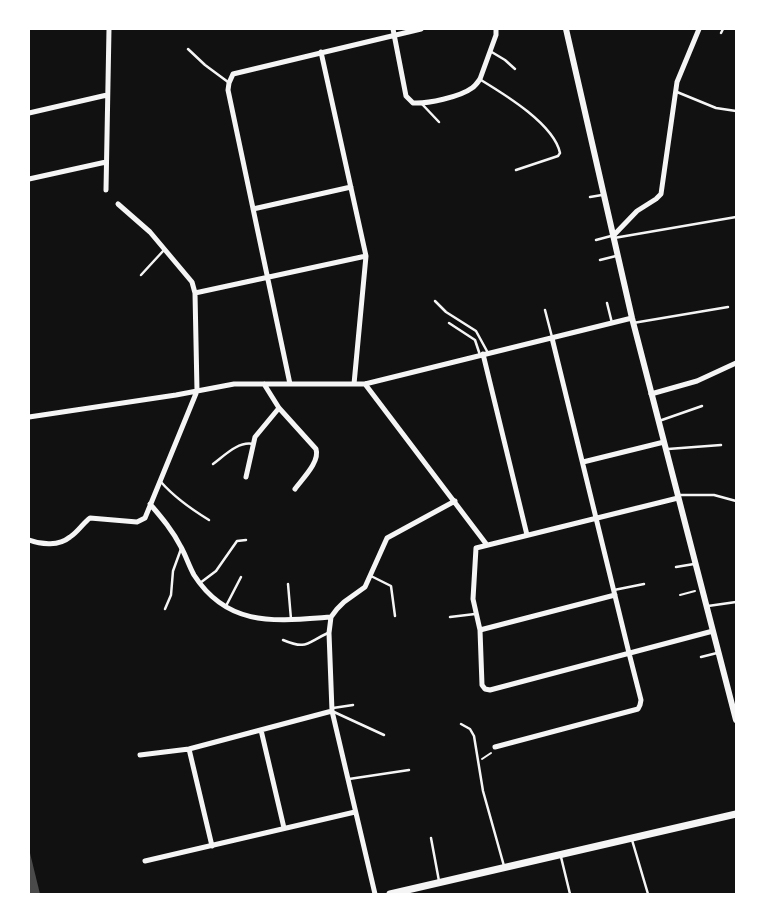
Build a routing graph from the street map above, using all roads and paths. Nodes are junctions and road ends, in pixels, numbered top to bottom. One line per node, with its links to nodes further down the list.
1 (108, 29): 16 (street)
2 (421, 29): 7 (street)
3 (496, 29): 10 (street)
4 (566, 29): 26 (street)
5 (699, 29): 15 (street)
6 (723, 29): 8 (lane)
7 (394, 32): 11 (street); 17 (street)
8 (721, 33)
9 (188, 49): 14 (lane)
10 (490, 51): 12 (lane); 13 (street)
11 (321, 52): 14 (street); 24 (street)
12 (515, 69)
13 (480, 79): 17 (street); 22 (lane)
14 (229, 83): 29 (street)
15 (675, 92): 18 (lane); 31 (street)
16 (107, 95): 19 (street); 21 (street)
17 (421, 103): 20 (lane)
18 (736, 111)
19 (29, 113)
20 (439, 122)
21 (106, 162): 23 (street); 25 (street)
22 (516, 170)
23 (29, 179)
24 (351, 187): 29 (street); 34 (street)
25 (106, 190)
26 (604, 195): 27 (lane); 31 (street)
27 (590, 197)
28 (118, 204): 33 (street)
29 (253, 209): 38 (street)
30 (736, 217): 31 (lane)
31 (613, 237): 32 (lane); 35 (street)
32 (596, 240)
33 (165, 249): 37 (lane); 39 (street)
34 (366, 256): 38 (street); 52 (street)
35 (618, 256): 36 (lane); 44 (street)
36 (600, 260)
37 (141, 275)
38 (267, 277): 39 (street); 51 (street)
39 (195, 293): 54 (street)
40 (435, 301): 48 (lane)
41 (607, 303): 46 (lane)
42 (728, 307): 44 (lane)
43 (545, 310): 47 (lane)
44 (632, 320): 46 (street); 55 (street)
45 (449, 323): 48 (lane)
46 (612, 323): 47 (street)
47 (552, 338): 48 (street); 63 (street)
48 (484, 354): 53 (street); 74 (street)
49 (736, 363): 55 (street)
50 (264, 384): 51 (street); 54 (street); 57 (street)
51 (290, 384): 52 (street)
52 (354, 384): 53 (street)
53 (365, 384): 70 (street)
54 (197, 391): 58 (street); 66 (street)
55 (651, 394): 59 (street)
56 (702, 406): 59 (lane)
57 (279, 408): 60 (street); 67 (street)
58 (29, 417)
59 (658, 421): 62 (street)
60 (254, 444): 64 (lane); 65 (street)
61 (721, 445): 62 (lane)
62 (665, 446): 63 (street); 68 (street)
63 (583, 462): 72 (street)
64 (213, 464)
65 (246, 477)
66 (160, 481): 71 (street); 73 (lane)
67 (295, 489)
68 (678, 497): 69 (lane); 72 (street); 79 (street)
69 (736, 500)
70 (455, 501): 77 (street); 81 (street)
71 (150, 504): 75 (street); 78 (street)
72 (596, 518): 74 (street); 87 (street)
73 (209, 520)
74 (527, 535): 77 (street)
75 (29, 540)
76 (246, 540): 83 (lane)
77 (487, 545): 93 (street)
78 (182, 548): 83 (street); 92 (lane)
79 (696, 564): 80 (lane); 86 (street)
80 (676, 567)
81 (370, 576): 94 (lane); 95 (street)
82 (241, 577): 90 (lane)
83 (200, 583): 90 (street)
84 (288, 584): 97 (lane)
85 (644, 584): 87 (lane)
86 (702, 590): 88 (path); 91 (street)
87 (615, 592): 98 (street); 102 (street)
88 (680, 595)
89 (736, 602): 91 (lane)
90 (226, 606): 97 (street)
91 (706, 606): 99 (street)
92 (165, 609)
93 (475, 614): 96 (lane); 98 (street)
94 (395, 616)
95 (331, 617): 97 (street); 100 (street)
96 (450, 617)
97 (291, 620)
98 (480, 630): 102 (street)
99 (713, 631): 102 (street); 103 (street)
100 (330, 633): 101 (lane); 106 (street)
101 (283, 640)
102 (630, 653): 111 (street)
103 (719, 653): 104 (lane); 107 (street)
104 (701, 657)
105 (354, 704): 106 (lane)
106 (332, 710): 109 (street); 110 (lane); 116 (street)
107 (736, 720)
108 (461, 724): 114 (lane)
109 (261, 730): 112 (street); 119 (street)
110 (384, 735)
111 (495, 747): 114 (path)
112 (189, 749): 113 (street); 122 (street)
113 (140, 755)
114 (478, 761): 125 (lane)
115 (409, 770): 116 (lane)
116 (348, 779): 117 (street)
117 (355, 812): 119 (street); 127 (street)
118 (736, 814): 121 (main road)
119 (284, 828): 122 (street)
120 (431, 838): 126 (lane)
121 (632, 838): 123 (main road); 130 (lane)
122 (212, 846): 124 (street)
123 (561, 855): 125 (main road); 129 (lane)
124 (145, 861)
125 (504, 868): 126 (main road)
126 (439, 883): 128 (main road)
127 (374, 894)
128 (390, 894)
129 (570, 894)
130 (648, 894)

